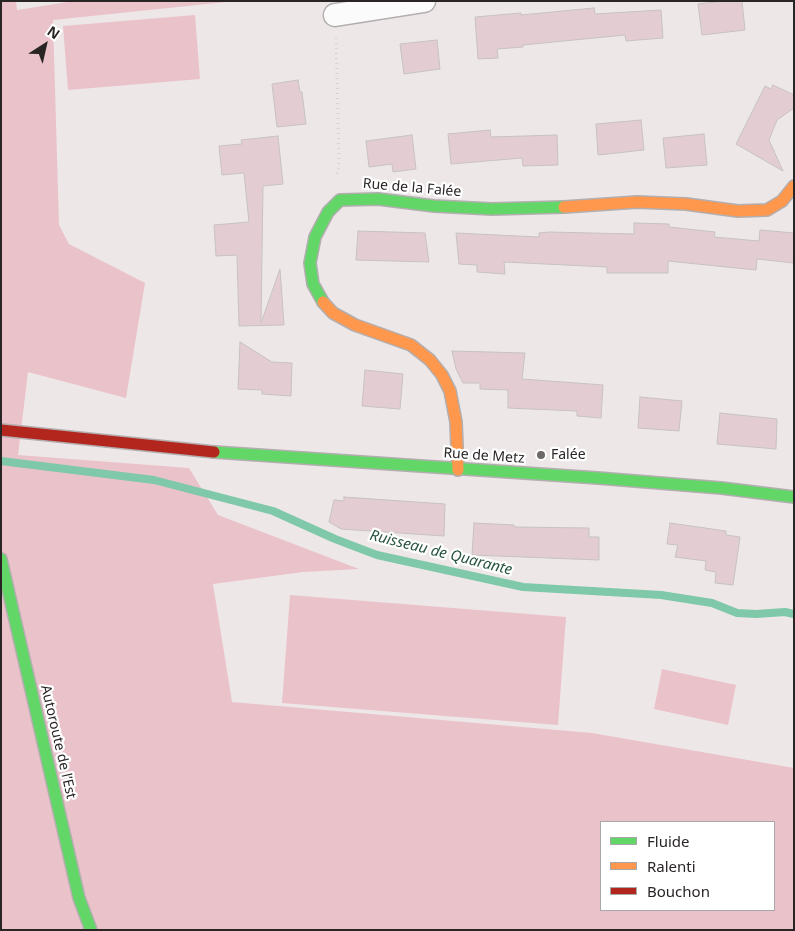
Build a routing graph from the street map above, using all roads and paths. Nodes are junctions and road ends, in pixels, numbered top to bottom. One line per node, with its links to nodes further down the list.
1 (424, 1): 2 (street)
2 (335, 15): 4 (path)
3 (794, 186): 4 (main road, Rue de la Falée)
4 (328, 212): 6 (main road, Rue de la Falée)
5 (1, 430): 6 (main road, Rue de Metz)
6 (458, 470): 7 (main road, Rue de Metz)
7 (794, 497)
8 (1, 559): 9 (main road, Autoroute de l’Est)
9 (91, 930)

